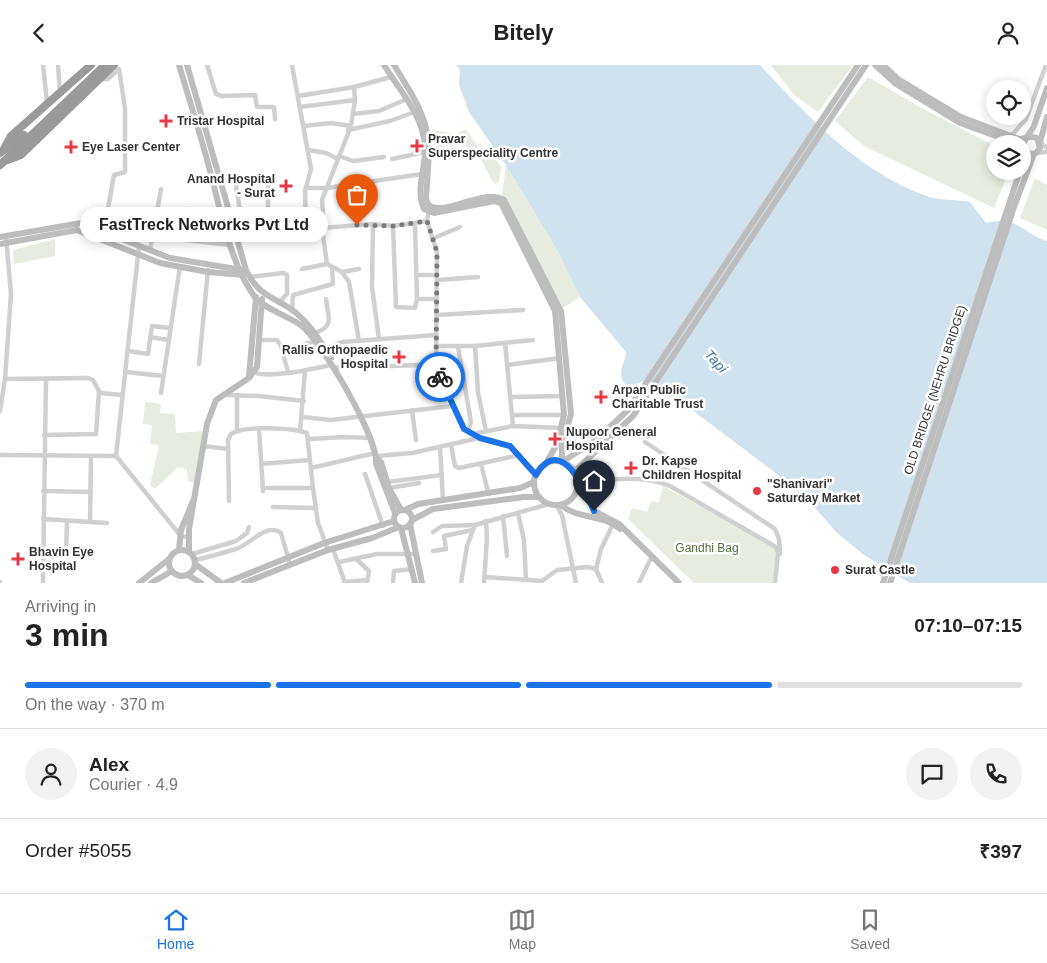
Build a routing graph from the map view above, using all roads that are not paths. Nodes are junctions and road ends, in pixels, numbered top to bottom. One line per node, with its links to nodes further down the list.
1 (43, 65): 26 (street)
2 (58, 65): 22 (street)
3 (91, 65): 22 (highway)
4 (104, 65): 46 (highway)
5 (124, 65): 17 (street)
6 (179, 65): 59 (main road)
7 (187, 65): 71 (main road)
8 (207, 65): 31 (street)
9 (292, 65): 23 (street)
10 (384, 65): 19 (main road)
11 (394, 65): 28 (main road)
12 (858, 65): 18 (main road)
13 (866, 65): 18 (main road)
14 (875, 65): 34 (main road)
15 (883, 65): 35 (main road)
16 (1046, 65): 36 (street)
17 (117, 67): 46 (highway); 60 (street)
18 (856, 74): 172 (main road); 177 (main road)
19 (391, 77): 20 (street); 24 (main road)
20 (354, 87): 23 (street); 25 (street)
21 (1047, 88): 37 (main road)
22 (60, 93): 26 (highway)
23 (298, 96): 27 (street)
24 (407, 99): 28 (main road); 29 (street)
25 (355, 101): 27 (street); 29 (street)
26 (47, 105): 46 (highway)
27 (300, 107): 32 (street)
28 (417, 111): 33 (street); 43 (main road); 58 (main road)
29 (353, 114): 33 (street)
30 (1047, 117): 39 (main road)
31 (275, 119)
32 (304, 126): 33 (street); 40 (street)
33 (349, 128): 47 (street)
34 (991, 135)
35 (1008, 135)
36 (1012, 135)
37 (1028, 135)
38 (1031, 137): 39 (main road)
39 (1040, 142): 41 (street); 44 (main road)
40 (308, 150): 47 (street); 53 (street)
41 (1047, 150): 44 (street)
42 (1031, 151): 44 (main road)
43 (425, 152): 48 (street); 49 (main road)
44 (1035, 153): 56 (main road)
45 (384, 157): 47 (street)
46 (2, 158)
47 (338, 158): 54 (street)
48 (392, 159)
49 (422, 174): 54 (street); 58 (main road)
50 (1018, 180): 56 (main road)
51 (235, 181): 73 (street)
52 (268, 184): 72 (street)
53 (306, 188): 54 (street); 70 (street)
54 (328, 188): 69 (street)
55 (161, 189): 61 (street)
56 (1011, 206): 255 (main road, OLD BRIDGE (NEHRU BRIDGE)); 256 (main road, OLD BRIDGE (NEHRU BRIDGE))
57 (187, 209): 59 (street)
58 (429, 210): 62 (street); 121 (main road); 172 (main road)
59 (222, 213): 71 (main road)
60 (107, 214): 61 (street); 63 (street)
61 (154, 221): 79 (street)
62 (427, 221): 64 (street); 74 (street)
63 (81, 223): 76 (main road); 78 (main road)
64 (414, 223): 67 (street); 91 (street)
65 (373, 224): 67 (street); 69 (street); 108 (street)
66 (184, 225): 71 (street)
67 (393, 226): 97 (street)
68 (460, 227): 74 (street)
69 (323, 228): 70 (street); 83 (street)
70 (306, 230): 72 (street)
71 (229, 232): 73 (street); 77 (main road); 90 (main road)
72 (268, 233): 73 (street)
73 (244, 235)
74 (434, 238): 92 (street)
75 (185, 240): 77 (street)
76 (3, 241): 80 (main road); 131 (street)
77 (231, 245): 81 (main road)
78 (139, 246): 79 (main road); 80 (street)
79 (150, 250): 82 (main road)
80 (138, 253): 82 (main road); 120 (street)
81 (236, 259): 84 (main road); 90 (main road)
82 (180, 264): 86 (main road); 104 (street)
83 (326, 264): 85 (street); 87 (street)
84 (226, 267): 86 (main road); 90 (main road)
85 (332, 267): 89 (street); 95 (street)
86 (208, 269): 90 (main road); 122 (street)
87 (302, 269)
88 (358, 269): 89 (street)
89 (342, 272): 113 (street)
90 (245, 273): 94 (main road); 95 (street); 99 (main road)
91 (416, 275): 92 (street); 97 (street)
92 (438, 277): 93 (street); 98 (street)
93 (478, 277)
94 (260, 291): 99 (main road); 100 (main road)
95 (290, 295): 100 (street); 101 (street)
96 (326, 299): 105 (street)
97 (417, 299): 98 (street)
98 (437, 299): 103 (street)
99 (259, 300): 110 (main road); 112 (main road); 129 (main road)
100 (280, 303): 101 (main road)
101 (292, 310): 105 (main road)
102 (523, 310): 103 (street)
103 (437, 315): 106 (street)
104 (170, 328): 107 (street); 109 (street)
105 (315, 333): 112 (main road)
106 (436, 335): 108 (street); 115 (street)
107 (150, 337): 109 (street); 120 (street)
108 (379, 339): 113 (street)
109 (168, 340): 130 (street)
110 (260, 340): 119 (street); 129 (main road)
111 (533, 340): 114 (street)
112 (316, 341): 118 (main road); 119 (street); 125 (main road)
113 (358, 341): 118 (street)
114 (505, 343): 116 (street); 123 (street)
115 (436, 346): 117 (street); 124 (street)
116 (475, 346): 117 (street); 153 (street)
117 (458, 347): 154 (street)
118 (325, 348): 125 (main road)
119 (282, 349): 128 (street)
120 (129, 351): 127 (street)
121 (560, 358): 123 (street); 138 (main road)
122 (199, 364)
123 (507, 365): 139 (street)
124 (436, 368): 125 (street); 141 (street)
125 (335, 369): 126 (street); 144 (main road)
126 (305, 371): 128 (street); 140 (street)
127 (126, 372): 130 (street); 135 (street)
128 (288, 372): 129 (street)
129 (251, 374): 136 (main road)
130 (163, 377): 134 (street)
131 (5, 379): 132 (street); 143 (street)
132 (46, 379): 133 (street); 155 (street)
133 (99, 391): 135 (street); 155 (street)
134 (161, 393)
135 (123, 395): 170 (street)
136 (223, 395): 137 (street); 162 (main road)
137 (237, 395): 140 (street); 151 (street)
138 (563, 396): 139 (street); 146 (main road)
139 (510, 397): 145 (street)
140 (304, 401): 147 (street)
141 (452, 406): 142 (street); 154 (street)
142 (412, 410): 144 (street); 159 (street)
143 (0, 411)
144 (360, 415): 147 (street); 158 (main road)
145 (512, 415): 146 (street); 148 (street)
146 (564, 415): 149 (main road)
147 (303, 417): 152 (street)
148 (513, 427): 149 (street); 153 (street)
149 (562, 428): 175 (main road)
150 (259, 429): 151 (street); 152 (street); 173 (street)
151 (237, 430): 164 (street)
152 (300, 431): 157 (street)
153 (486, 431): 154 (street)
154 (470, 432): 156 (street)
155 (44, 435): 167 (street)
156 (480, 438): 161 (street); 166 (street)
157 (308, 439): 158 (street); 171 (street)
158 (371, 439): 168 (main road)
159 (416, 440)
160 (646, 442): 254 (street)
161 (452, 445): 163 (street); 174 (street)
162 (203, 446): 164 (street); 189 (main road)
163 (440, 447): 168 (street); 179 (street)
164 (228, 449): 190 (street)
165 (0, 455): 167 (street)
166 (520, 455): 174 (street); 180 (street)
167 (43, 456): 169 (street); 185 (street)
168 (377, 456): 176 (street); 183 (main road); 196 (main road)
169 (92, 457): 170 (street); 186 (street)
170 (116, 457): 213 (street)
171 (309, 460): 173 (street); 176 (street)
172 (562, 462): 175 (main road); 177 (main road)
173 (261, 464): 184 (street)
174 (481, 464): 187 (street)
175 (545, 465): 180 (main road)
176 (311, 468): 184 (street)
177 (575, 471): 182 (main road)
178 (365, 474): 208 (street)
179 (442, 475): 183 (street); 191 (street)
180 (535, 479): 187 (main road); 188 (main road)
181 (419, 483): 183 (street)
182 (580, 484): 193 (main road); 253 (main road); 254 (street)
183 (388, 485): 196 (main road)
184 (313, 487): 195 (street)
185 (43, 491): 186 (street); 199 (street)
186 (91, 492): 203 (street)
187 (488, 492): 191 (main road)
188 (539, 497): 192 (main road); 204 (main road)
189 (194, 500): 213 (main road); 214 (main road)
190 (229, 501)
191 (443, 501): 196 (main road)
192 (549, 504): 193 (main road); 197 (street)
193 (559, 505): 207 (main road); 229 (street)
194 (273, 507): 195 (street)
195 (315, 508): 215 (street)
196 (401, 511): 201 (main road); 204 (main road)
197 (518, 513): 198 (street); 234 (street)
198 (503, 517): 202 (street); 221 (street)
199 (43, 519): 200 (street); 238 (street)
200 (67, 521): 203 (street); 220 (street)
201 (394, 521): 208 (main road); 210 (main road)
202 (486, 521): 206 (street); 235 (street)
203 (90, 522): 205 (street)
204 (411, 522): 210 (main road); 219 (main road)
205 (107, 523)
206 (475, 525): 211 (street); 212 (street)
207 (613, 525): 226 (main road); 231 (street)
208 (383, 526): 215 (main road)
209 (249, 527): 222 (street)
210 (400, 527): 216 (main road); 219 (main road)
211 (473, 531): 218 (street); 248 (street)
212 (433, 532)
213 (180, 535): 214 (street); 217 (main road)
214 (188, 538): 222 (main road)
215 (324, 543): 216 (street); 223 (main road)
216 (331, 549): 227 (street); 228 (main road)
217 (179, 550): 222 (main road); 224 (main road)
218 (433, 551)
219 (412, 554): 225 (street); 230 (main road); 247 (main road)
220 (66, 556)
221 (507, 556)
222 (193, 558): 223 (street); 233 (main road); 242 (main road)
223 (288, 558): 228 (street); 243 (main road)
224 (170, 559): 232 (main road); 239 (main road)
225 (356, 559): 227 (street); 237 (street)
226 (650, 560): 251 (street); 252 (main road)
227 (339, 562): 236 (street)
228 (290, 565): 244 (main road)
229 (573, 568): 231 (street); 234 (street); 249 (street)
230 (412, 569): 245 (street); 246 (main road)
231 (596, 569): 250 (street)
232 (172, 571): 233 (main road); 240 (main road)
233 (188, 575): 241 (main road)
234 (526, 579): 235 (street)
235 (484, 580)
236 (345, 582): 237 (street)
237 (367, 582)
238 (43, 583)
239 (139, 583)
240 (151, 583)
241 (201, 583)
242 (220, 583)
243 (225, 583)
244 (244, 583)
245 (393, 583)
246 (415, 583)
247 (422, 583)
248 (461, 583)
249 (576, 583)
250 (602, 583)
251 (639, 583)
252 (673, 583)
253 (679, 583)
254 (776, 583)
255 (883, 583)
256 (890, 583)

